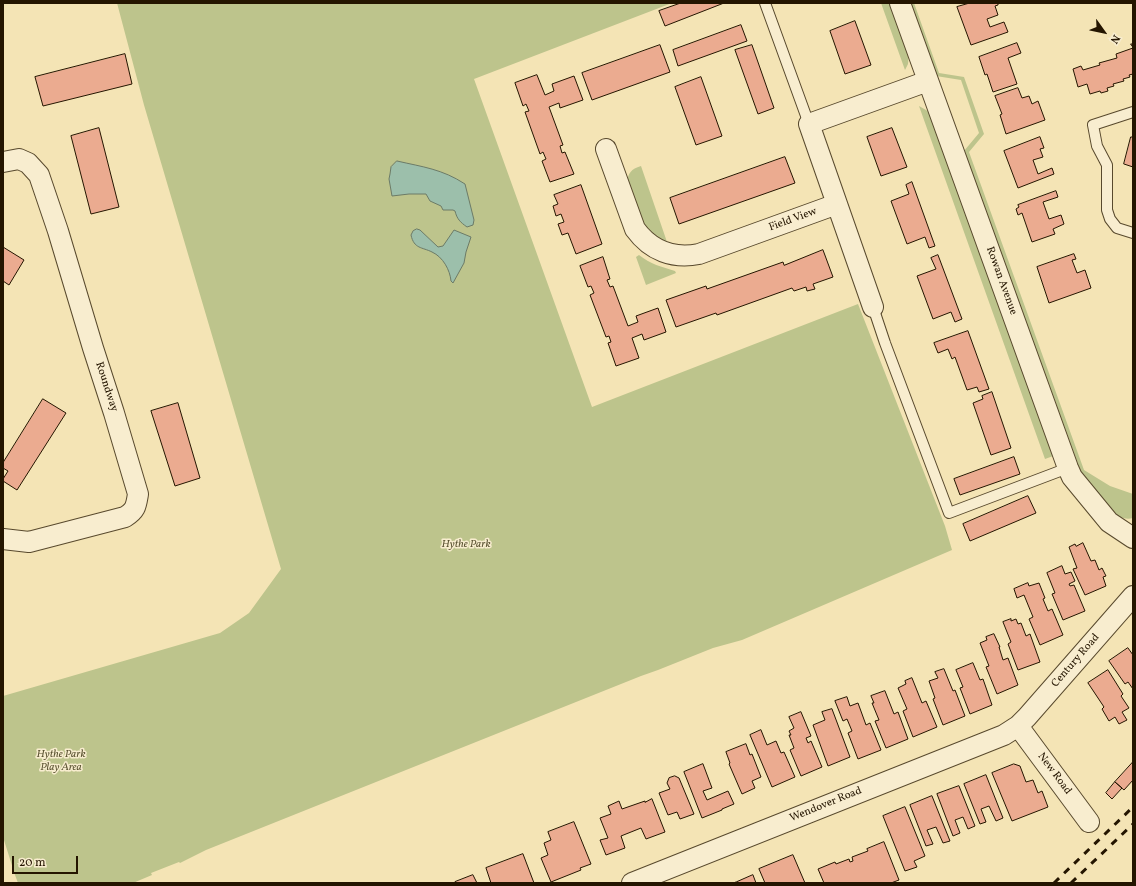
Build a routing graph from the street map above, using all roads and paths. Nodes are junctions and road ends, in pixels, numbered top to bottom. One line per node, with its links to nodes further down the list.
1 (765, 3): 5 (lane)
2 (900, 3): 3 (street, Rowan Avenue)
3 (928, 81): 5 (street); 11 (street, Rowan Avenue)
4 (1133, 112): 9 (lane)
5 (809, 124): 8 (street)
6 (606, 149): 8 (street, Field View)
7 (3, 162): 13 (street, Roundway)
8 (837, 204): 10 (street)
9 (1133, 233)
10 (873, 307): 11 (lane)
11 (1068, 468): 12 (street, Rowan Avenue)
12 (1133, 538)
13 (3, 539)
14 (1133, 596): 15 (street, Century Road)
15 (1018, 726): 16 (street, New Road); 17 (street, Wendover Road)
16 (1090, 822)
17 (632, 883)

